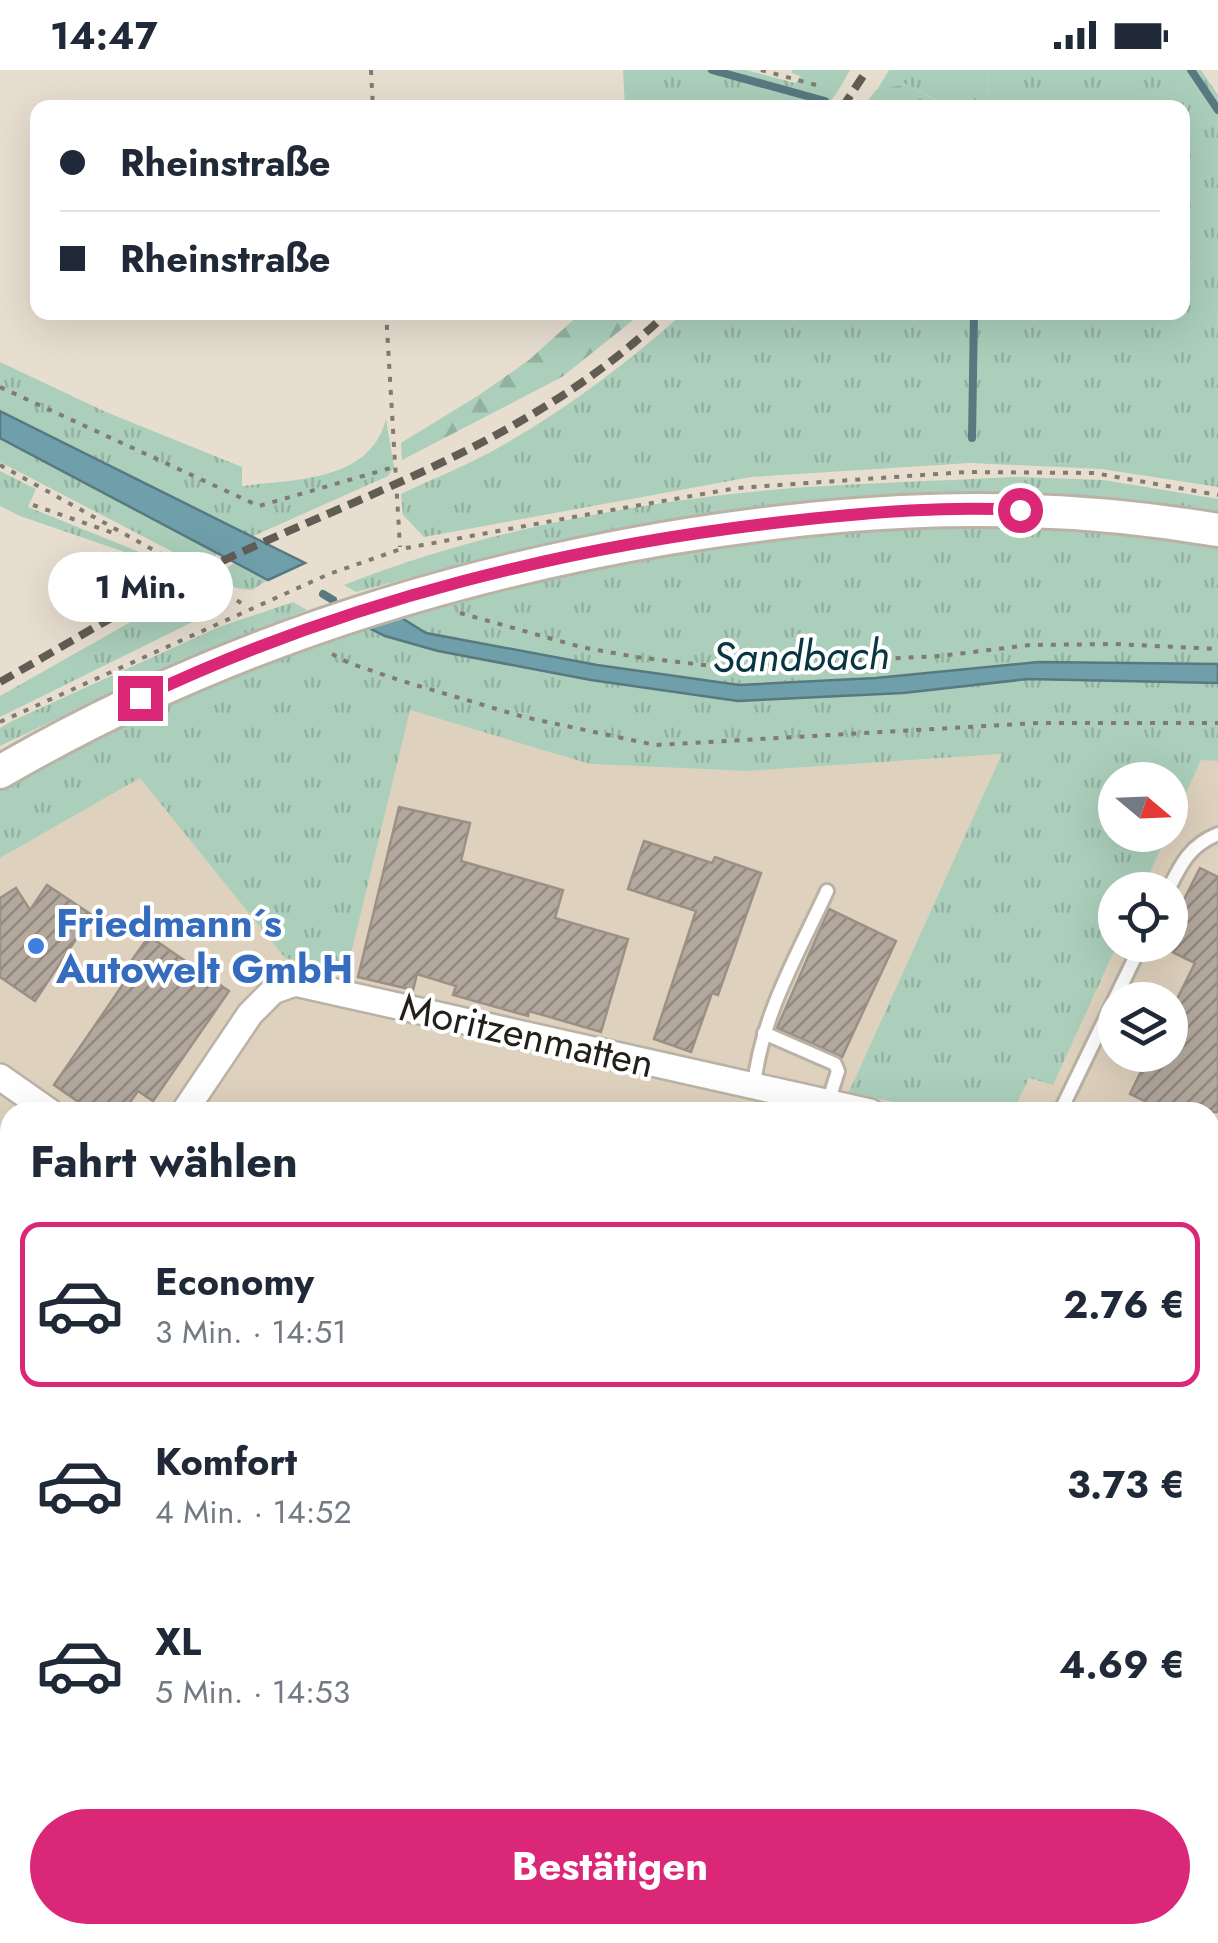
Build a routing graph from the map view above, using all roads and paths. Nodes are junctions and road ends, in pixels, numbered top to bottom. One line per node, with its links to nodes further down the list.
1 (371, 70): 4 (path)
2 (761, 70): 3 (path)
3 (816, 85)
4 (373, 100)
5 (386, 320): 8 (path)
6 (0, 387): 8 (path)
7 (0, 465): 11 (path)
8 (394, 467): 12 (path)
9 (33, 505): 11 (path)
10 (1218, 530): 14 (street)
11 (128, 538): 15 (path)
12 (400, 550)
13 (329, 574): 15 (path)
14 (436, 588): 16 (street); 17 (path)
15 (249, 608): 18 (path)
16 (307, 630): 19 (path); 20 (street)
17 (1218, 649)
18 (0, 722)
19 (1218, 723)
20 (0, 772)
21 (1218, 834): 22 (lane)
22 (1177, 872)
23 (827, 891): 25 (lane)
24 (1133, 962): 32 (lane)
25 (764, 1033): 27 (lane); 31 (lane)
26 (0, 1078): 28 (street)
27 (754, 1086): 29 (street, Moritzenmatten); 30 (street, Moritzenmatten)
28 (35, 1102)
29 (191, 1102)
30 (824, 1102)
31 (828, 1102)
32 (1065, 1102)

